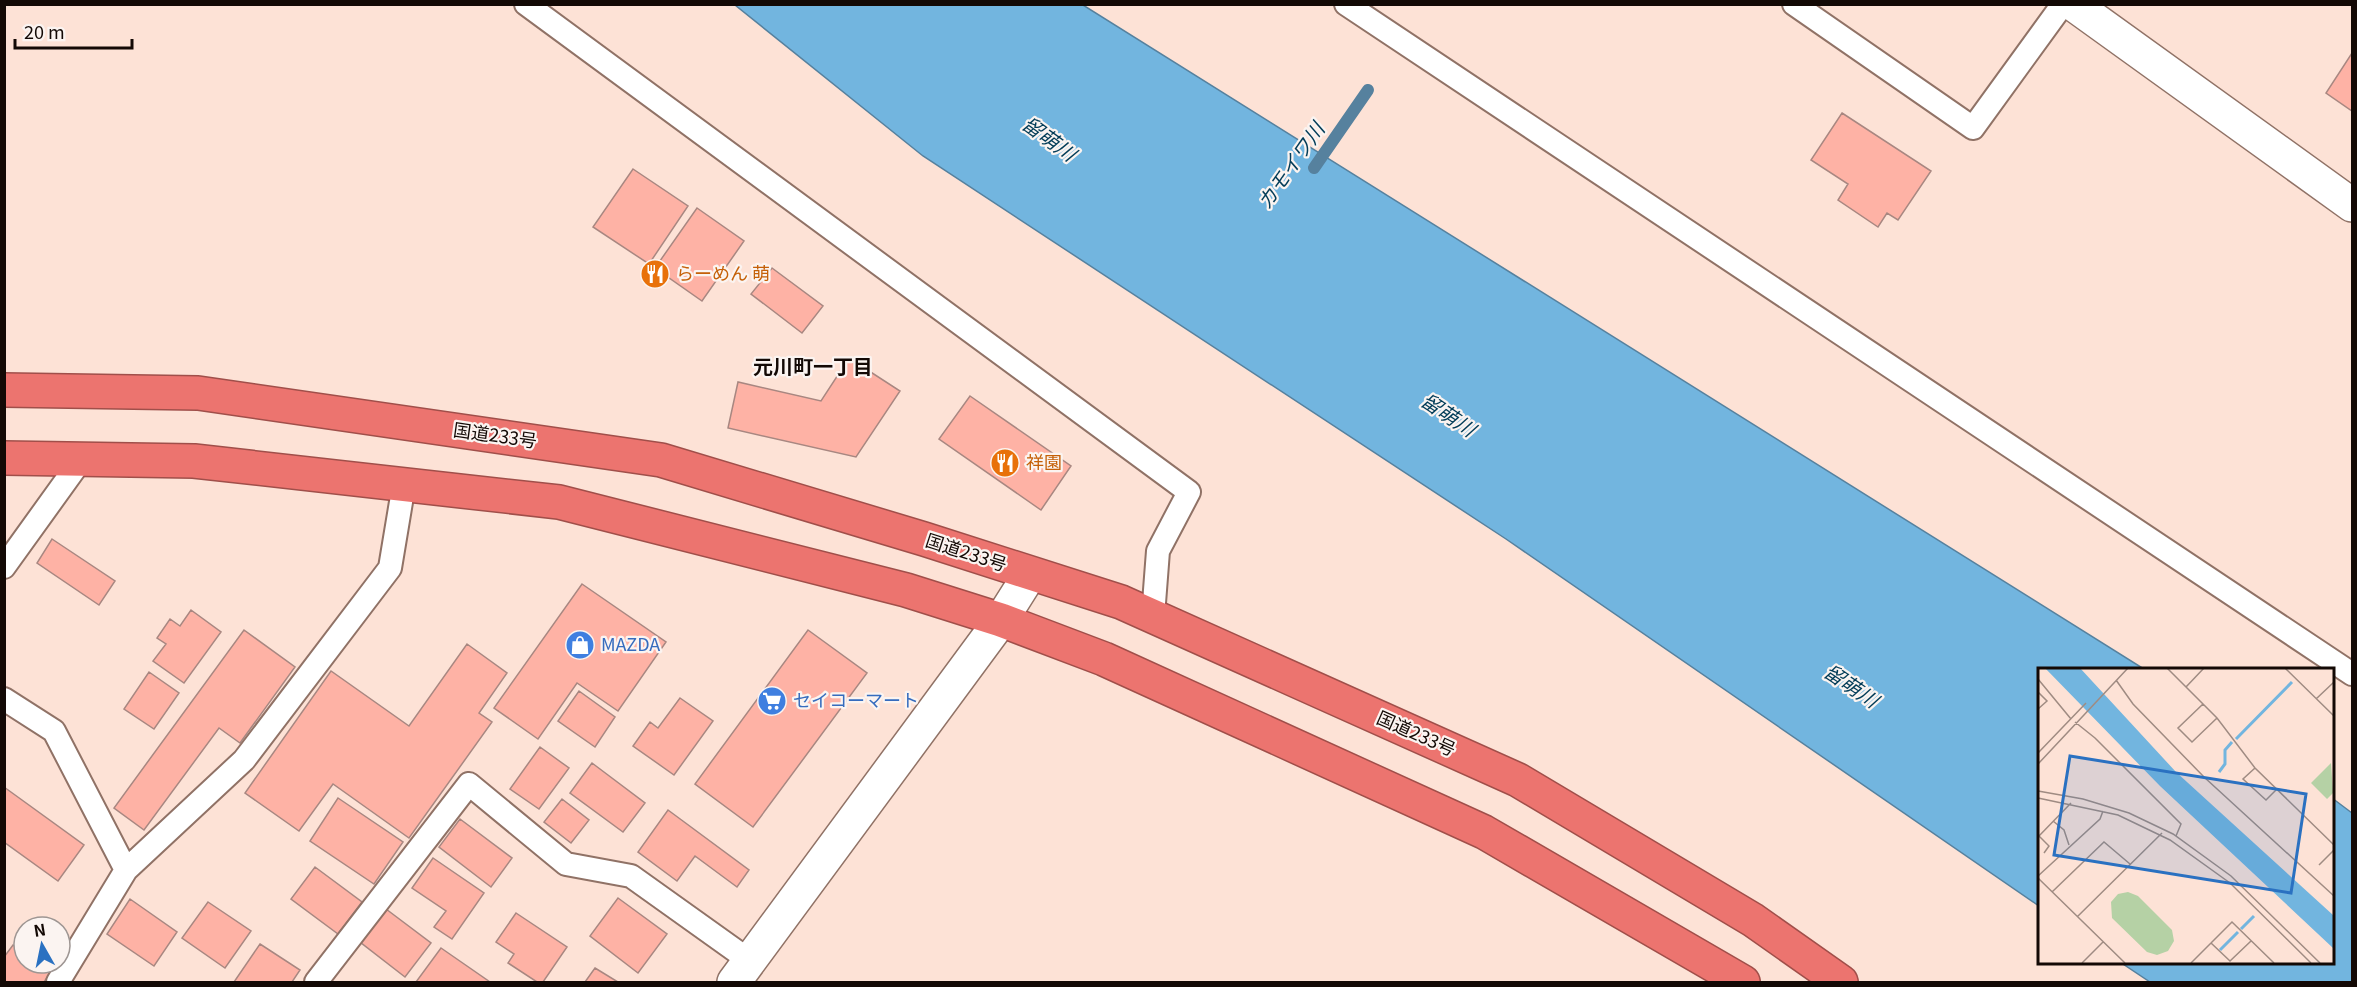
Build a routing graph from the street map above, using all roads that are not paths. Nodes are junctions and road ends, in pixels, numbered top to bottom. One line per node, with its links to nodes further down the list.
1 (526, 4): 13 (lane)
2 (1346, 4): 15 (lane)
3 (1794, 4): 4 (lane)
4 (2063, 4)
5 (2073, 4): 6 (street)
6 (2352, 205)
7 (4, 390): 12 (highway, 国道233号)
8 (4, 458): 9 (highway)
9 (81, 460): 10 (highway); 11 (lane)
10 (404, 484): 14 (highway); 17 (lane)
11 (4, 567)
12 (1030, 574): 13 (highway, 国道233号); 14 (street)
13 (1153, 616): 22 (highway, 国道233号)
14 (1001, 620): 18 (street); 21 (highway)
15 (2352, 674)
16 (4, 699): 17 (lane)
17 (126, 870): 19 (lane)
18 (742, 972): 20 (lane)
19 (58, 982)
20 (316, 982)
21 (1743, 982)
22 (1841, 982)

